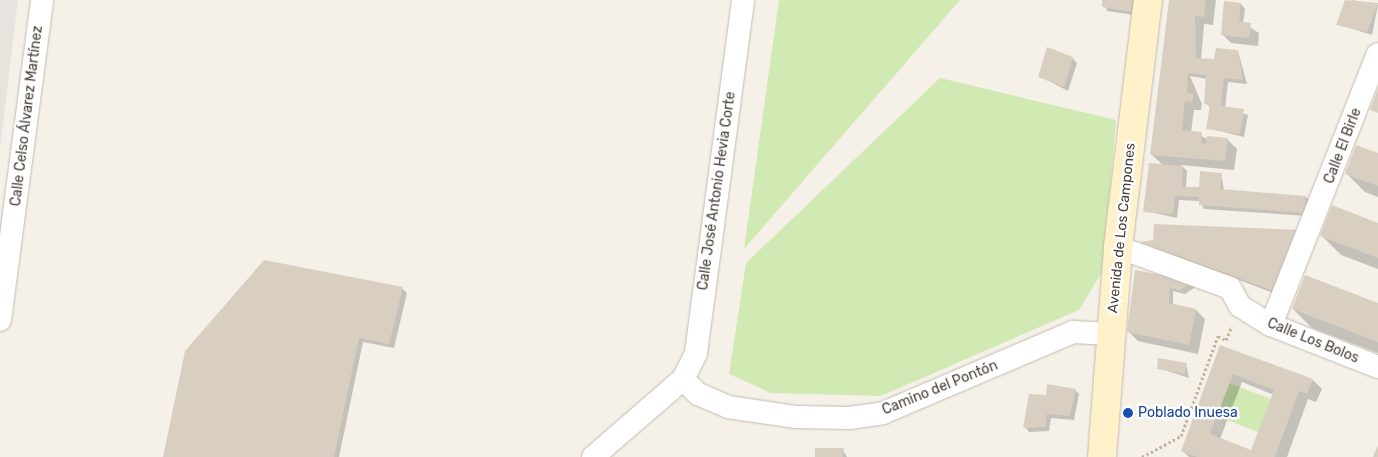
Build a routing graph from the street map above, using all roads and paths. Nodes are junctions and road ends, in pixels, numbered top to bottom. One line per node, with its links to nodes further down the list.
1 (42, 0): 7 (street, Calle Celso Álvarez Martínez)
2 (743, 0): 11 (street, Calle José Antonio Hevia Corte)
3 (1148, 0): 5 (street, Avenida de Los Campones)
4 (1378, 54): 8 (street, Calle El Birle)
5 (1118, 247): 6 (street, Calle Los Bolos); 9 (street, Avenida de Los Campones)
6 (1240, 306): 8 (street, Calle Los Bolos); 14 (path)
7 (0, 320)
8 (1271, 325): 10 (street, Calle Los Bolos)
9 (1110, 334): 11 (street, Camino del Pontón); 13 (street, Avenida de Los Campones)
10 (1378, 367)
11 (683, 379): 12 (street)
12 (593, 457)
13 (1102, 457)
14 (1142, 457)

